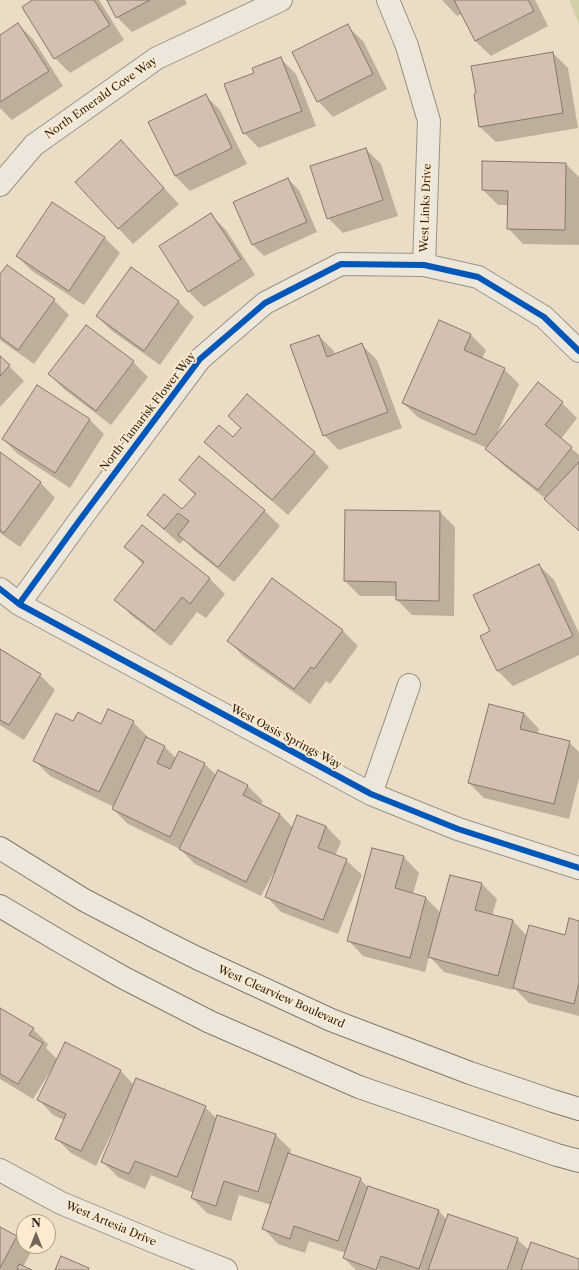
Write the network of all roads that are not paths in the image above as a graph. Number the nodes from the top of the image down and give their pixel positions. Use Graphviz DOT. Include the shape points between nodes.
graph roads {
  1 [pos="282,0"];
  2 [pos="388,0"];
  3 [pos="0,185"];
  4 [pos="424,265"];
  5 [pos="579,352"];
  6 [pos="0,589"];
  7 [pos="19,604"];
  8 [pos="409,685"];
  9 [pos="371,794"];
  10 [pos="0,848"];
  11 [pos="579,868"];
  12 [pos="0,906"];
  13 [pos="579,1108"];
  14 [pos="579,1161"];
  15 [pos="0,1170"];
  16 [pos="226,1270"];
  1 -- 3 [label="street, North Emerald Cove Way" via="157,58 34,145"];
  2 -- 4 [label="street, West Links Drive" via="408,46 429,121"];
  4 -- 5 [label="street, West Links Drive" via="478,277 544,317"];
  4 -- 7 [label="street, North Tamarisk Flower Way" via="341,264 265,303 200,359 78,520"];
  6 -- 7 [label="street, West Oasis Springs Way"];
  7 -- 9 [label="street, West Oasis Springs Way"];
  8 -- 9 [label="street"];
  9 -- 11 [label="street, West Oasis Springs Way" via="458,829"];
  10 -- 13 [label="street, West Clearview Boulevard" via="84,900 157,938 331,1020 470,1073"];
  12 -- 14 [label="street" via="124,978 210,1022 359,1087"];
  15 -- 16 [label="street, West Artesia Drive" via="61,1203"];
}
